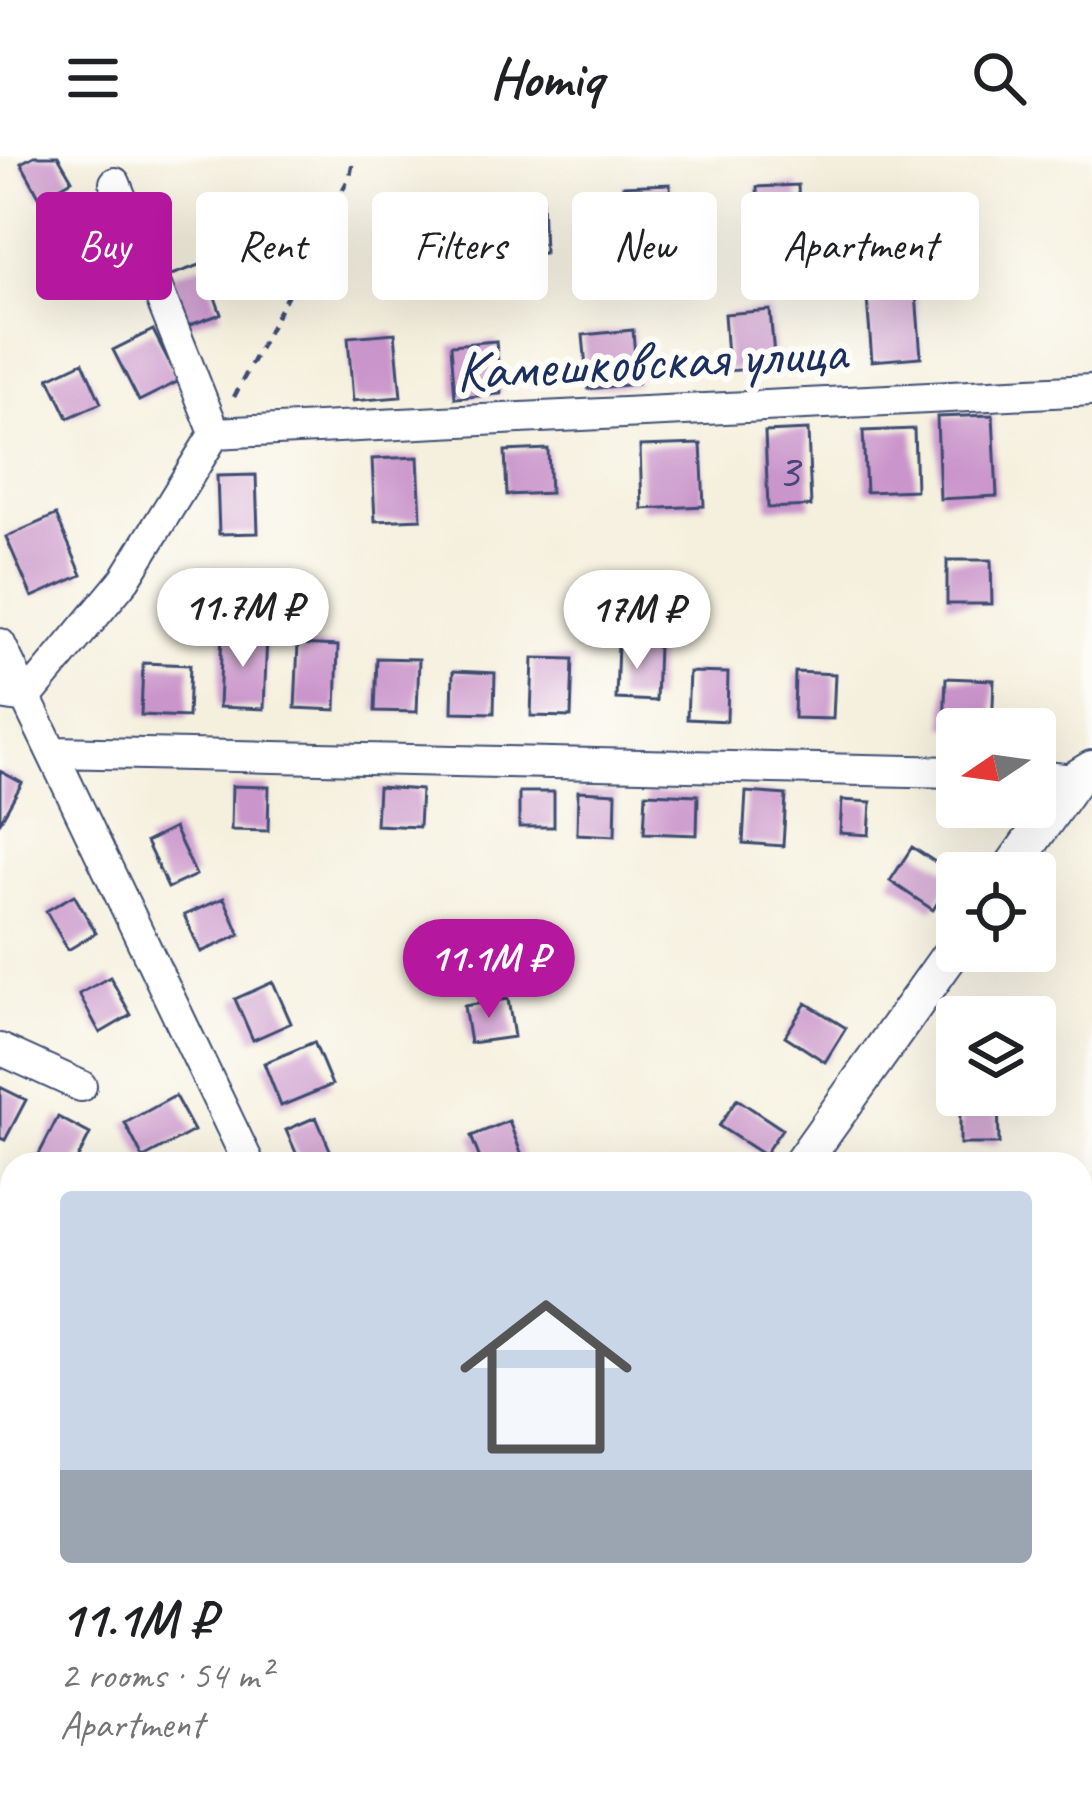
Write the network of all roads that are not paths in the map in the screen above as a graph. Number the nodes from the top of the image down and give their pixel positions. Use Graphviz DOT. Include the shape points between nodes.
graph roads {
  1 [pos="115,183"];
  2 [pos="1092,389"];
  3 [pos="215,434"];
  4 [pos="0,644"];
  5 [pos="13,696"];
  6 [pos="54,752"];
  7 [pos="936,772"];
  8 [pos="1083,774"];
  9 [pos="1024,852"];
  10 [pos="938,972"];
  11 [pos="0,1049"];
  12 [pos="81,1086"];
  13 [pos="243,1152"];
  14 [pos="809,1152"];
  1 -- 3 [label="street"];
  2 -- 3 [label="street, Камешковская улица"];
  3 -- 5 [label="street" via="125,579"];
  4 -- 5 [label="street"];
  5 -- 6 [label="street"];
  6 -- 7 [label="street"];
  6 -- 13 [label="street"];
  8 -- 9 [label="main road"];
  10 -- 14 [label="main road"];
  11 -- 12 [label="street"];
}
